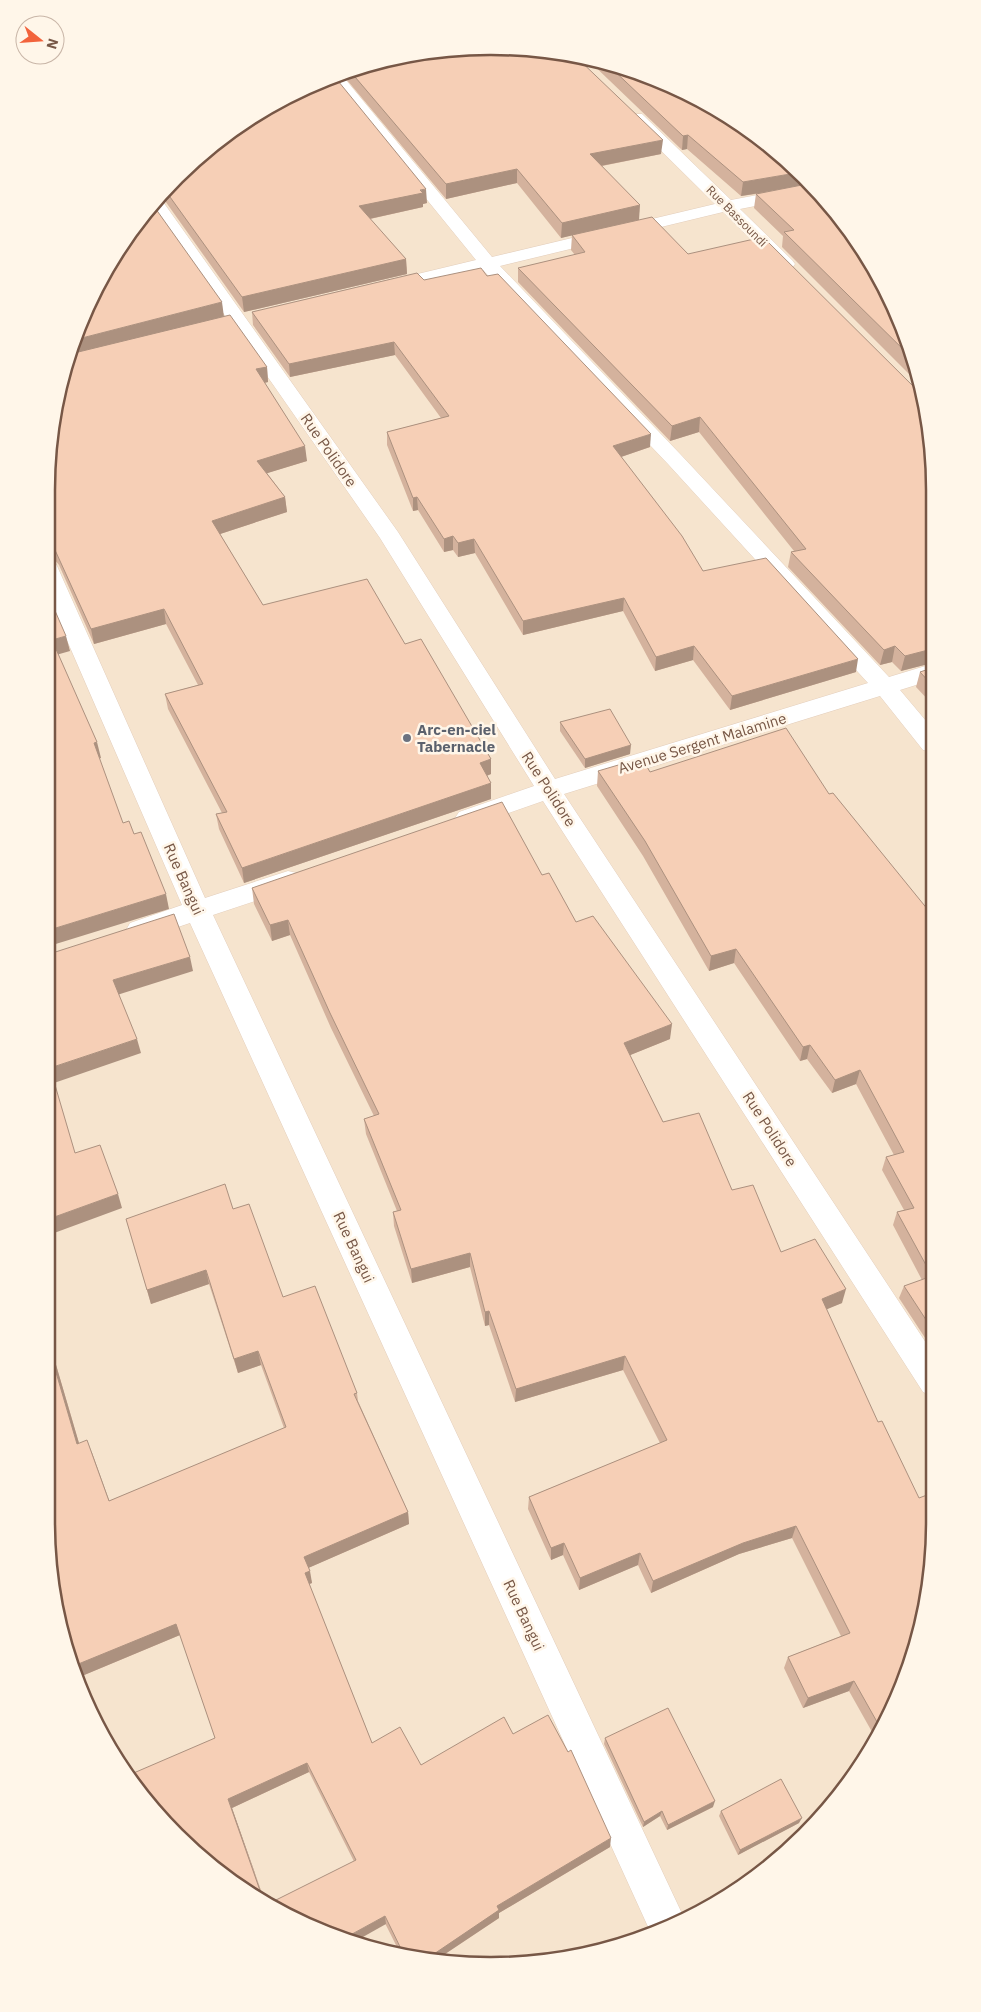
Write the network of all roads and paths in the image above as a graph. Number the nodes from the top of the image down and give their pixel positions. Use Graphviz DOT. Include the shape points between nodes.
graph roads {
  1 [pos="341,82"];
  2 [pos="620,102"];
  3 [pos="803,191"];
  4 [pos="728,206"];
  5 [pos="159,208"];
  6 [pos="488,264"];
  7 [pos="797,276"];
  8 [pos="373,290"];
  9 [pos="55,586"];
  10 [pos="926,674"];
  11 [pos="885,687"];
  12 [pos="926,737"];
  13 [pos="549,790"];
  14 [pos="448,825"];
  15 [pos="309,873"];
  16 [pos="198,911"];
  17 [pos="113,938"];
  18 [pos="926,1370"];
  19 [pos="665,1920"];
  1 -- 6 [label="street"];
  2 -- 4 [label="street, Rue Bassoundi"];
  3 -- 4 [label="street"];
  4 -- 6 [label="street"];
  4 -- 7 [label="street, Rue Bassoundi"];
  5 -- 13 [label="street, Rue Polidore" via="390,537"];
  6 -- 8 [label="street"];
  6 -- 11 [label="street"];
  9 -- 16 [label="street, Rue Bangui"];
  10 -- 11 [label="street, Avenue Sergent Malamine"];
  11 -- 12 [label="street"];
  11 -- 13 [label="street, Avenue Sergent Malamine"];
  13 -- 14 [label="street, Avenue Sergent Malamine"];
  13 -- 18 [label="street, Rue Polidore"];
  15 -- 16 [label="street"];
  16 -- 17 [label="street"];
  16 -- 19 [label="street, Rue Bangui"];
}
